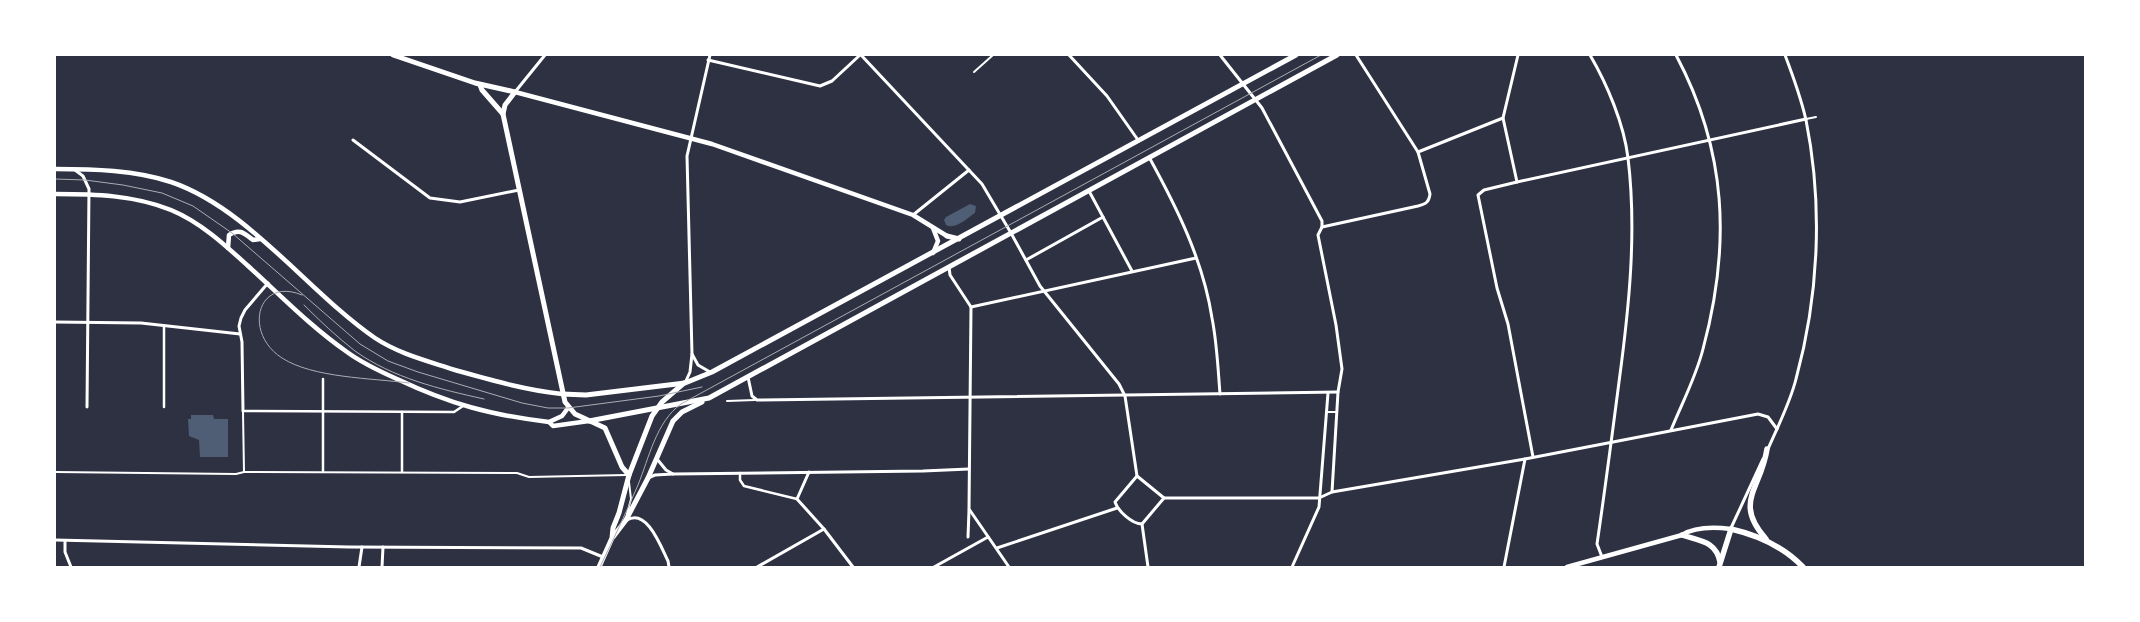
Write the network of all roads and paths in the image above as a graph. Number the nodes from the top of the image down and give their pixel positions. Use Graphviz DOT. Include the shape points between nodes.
graph roads {
  1 [pos="393,55"];
  2 [pos="545,55"];
  3 [pos="710,55"];
  4 [pos="860,55"];
  5 [pos="993,55"];
  6 [pos="1069,55"];
  7 [pos="1220,55"];
  8 [pos="1296,55"];
  9 [pos="1337,55"];
  10 [pos="1356,55"];
  11 [pos="1518,55"];
  12 [pos="1590,55"];
  13 [pos="1676,55"];
  14 [pos="1785,55"];
  15 [pos="708,60"];
  16 [pos="974,72"];
  17 [pos="1242,84"];
  18 [pos="480,85"];
  19 [pos="515,92"];
  20 [pos="1256,100"];
  21 [pos="503,114"];
  22 [pos="1816,117"];
  23 [pos="1503,118"];
  24 [pos="1806,119"];
  25 [pos="690,138"];
  26 [pos="353,140"];
  27 [pos="1709,140"];
  28 [pos="1138,141"];
  29 [pos="1418,152"];
  30 [pos="1628,157"];
  31 [pos="1149,158"];
  32 [pos="55,169"];
  33 [pos="74,169"];
  34 [pos="969,170"];
  35 [pos="1517,182"];
  36 [pos="520,190"];
  37 [pos="1088,190"];
  38 [pos="55,194"];
  39 [pos="88,195"];
  40 [pos="913,215"];
  41 [pos="1001,216"];
  42 [pos="1103,217"];
  43 [pos="932,227"];
  44 [pos="1322,227"];
  45 [pos="1011,233"];
  46 [pos="947,236"];
  47 [pos="260,239"];
  48 [pos="959,239"];
  49 [pos="228,248"];
  50 [pos="933,254"];
  51 [pos="1196,258"];
  52 [pos="1026,260"];
  53 [pos="950,266"];
  54 [pos="1132,271"];
  55 [pos="268,283"];
  56 [pos="1044,291"];
  57 [pos="971,306"];
  58 [pos="55,322"];
  59 [pos="87,322"];
  60 [pos="164,326"];
  61 [pos="240,334"];
  62 [pos="692,354"];
  63 [pos="712,372"];
  64 [pos="747,376"];
  65 [pos="323,379"];
  66 [pos="685,383"];
  67 [pos="1338,392"];
  68 [pos="1328,393"];
  69 [pos="562,394"];
  70 [pos="1220,394"];
  71 [pos="1125,396"];
  72 [pos="971,397"];
  73 [pos="709,398"];
  74 [pos="758,400"];
  75 [pos="727,401"];
  76 [pos="463,406"];
  77 [pos="86,407"];
  78 [pos="164,407"];
  79 [pos="568,408"];
  80 [pos="657,408"];
  81 [pos="243,411"];
  82 [pos="323,412"];
  83 [pos="402,412"];
  84 [pos="1326,412"];
  85 [pos="1336,412"];
  86 [pos="590,421"];
  87 [pos="548,422"];
  88 [pos="1777,429"];
  89 [pos="1671,430"];
  90 [pos="1612,442"];
  91 [pos="1767,449"];
  92 [pos="1533,457"];
  93 [pos="657,458"];
  94 [pos="1524,459"];
  95 [pos="969,469"];
  96 [pos="55,472"];
  97 [pos="244,472"];
  98 [pos="323,472"];
  99 [pos="402,472"];
  100 [pos="809,472"];
  101 [pos="740,473"];
  102 [pos="673,474"];
  103 [pos="629,475"];
  104 [pos="1137,476"];
  105 [pos="648,478"];
  106 [pos="1332,492"];
  107 [pos="1164,498"];
  108 [pos="1319,498"];
  109 [pos="796,499"];
  110 [pos="1117,508"];
  111 [pos="969,509"];
  112 [pos="627,519"];
  113 [pos="1142,524"];
  114 [pos="824,529"];
  115 [pos="1731,529"];
  116 [pos="1682,535"];
  117 [pos="968,537"];
  118 [pos="988,537"];
  119 [pos="612,538"];
  120 [pos="55,540"];
  121 [pos="1767,541"];
  122 [pos="65,542"];
  123 [pos="362,547"];
  124 [pos="383,547"];
  125 [pos="997,548"];
  126 [pos="603,557"];
  127 [pos="1602,557"];
  128 [pos="1720,565"];
  129 [pos="1801,566"];
  130 [pos="71,567"];
  131 [pos="359,567"];
  132 [pos="382,567"];
  133 [pos="599,567"];
  134 [pos="669,567"];
  135 [pos="757,567"];
  136 [pos="853,567"];
  137 [pos="934,567"];
  138 [pos="1009,567"];
  139 [pos="1148,567"];
  140 [pos="1292,567"];
  141 [pos="1504,567"];
  142 [pos="1567,567"];
  1 -- 18 [label="main road"];
  2 -- 19 [label="street"];
  3 -- 15 [label="street"];
  4 -- 15 [label="street" via="832,81 820,86"];
  4 -- 34 [label="street"];
  5 -- 16 [label="lane"];
  6 -- 28 [label="street" via="1107,96"];
  7 -- 17 [label="street"];
  8 -- 17 [label="main road"];
  9 -- 20 [label="main road"];
  10 -- 29 [label="street"];
  11 -- 23 [label="street"];
  12 -- 30 [label="street" via="1611,99"];
  13 -- 27 [label="street" via="1687,76"];
  14 -- 24 [label="street"];
  15 -- 25 [label="street"];
  17 -- 20 [label="street"];
  17 -- 28 [label="main road"];
  18 -- 19 [label="main road"];
  18 -- 21 [label="main road"];
  19 -- 21 [label="main road" via="505,105"];
  19 -- 25 [label="street"];
  20 -- 31 [label="main road"];
  20 -- 44 [label="street" via="1315,204"];
  21 -- 36 [label="main road"];
  22 -- 24 [label="lane"];
  23 -- 29 [label="street"];
  23 -- 35 [label="street"];
  24 -- 27 [label="street"];
  24 -- 88 [label="street" via="1815,192 1815,264 1807,330 1796,380"];
  25 -- 40 [label="street"];
  25 -- 62 [label="street" via="686,156"];
  26 -- 36 [label="street" via="430,198 460,202"];
  27 -- 30 [label="street"];
  27 -- 89 [label="street" via="1721,207 1716,276 1703,349"];
  28 -- 41 [label="main road"];
  29 -- 44 [label="street" via="1430,200 1418,206"];
  30 -- 35 [label="street"];
  30 -- 90 [label="street" via="1630,277"];
  31 -- 37 [label="main road"];
  31 -- 51 [label="street" via="1186,229"];
  32 -- 33 [label="street"];
  33 -- 39 [label="street" via="85,180"];
  33 -- 47 [label="street" via="141,175 182,186 218,205"];
  34 -- 40 [label="street"];
  34 -- 41 [label="street" via="982,184"];
  35 -- 92 [label="street" via="1484,190 1478,195 1497,288 1508,324"];
  36 -- 69 [label="main road"];
  37 -- 42 [label="street"];
  37 -- 45 [label="main road"];
  38 -- 39 [label="street"];
  39 -- 49 [label="street" via="128,198 171,210"];
  39 -- 59 [label="street"];
  40 -- 43 [label="street"];
  41 -- 45 [label="street"];
  41 -- 48 [label="main road"];
  42 -- 52 [label="street"];
  42 -- 54 [label="street"];
  43 -- 46 [label="street"];
  43 -- 50 [label="street" via="938,239"];
  44 -- 67 [label="street" via="1318,235 1342,369"];
  45 -- 52 [label="street"];
  45 -- 53 [label="main road"];
  46 -- 48 [label="main road"];
  47 -- 49 [label="street" via="252,240 236,231 229,235"];
  47 -- 69 [label="street" via="356,323 385,344 424,360 504,384"];
  48 -- 50 [label="main road"];
  49 -- 55 [label="street"];
  50 -- 63 [label="main road"];
  51 -- 54 [label="street"];
  51 -- 70 [label="street" via="1212,318"];
  52 -- 56 [label="street"];
  53 -- 57 [label="street" via="950,275"];
  53 -- 64 [label="main road"];
  54 -- 56 [label="street"];
  55 -- 61 [label="street" via="245,310"];
  55 -- 76 [label="street" via="323,334 362,363"];
  56 -- 57 [label="street"];
  56 -- 71 [label="street" via="1119,384"];
  57 -- 72 [label="street"];
  58 -- 59 [label="street"];
  59 -- 60 [label="street"];
  59 -- 77 [label="street"];
  60 -- 61 [label="street"];
  60 -- 78 [label="street"];
  61 -- 81 [label="street"];
  62 -- 63 [label="street" via="701,368"];
  62 -- 66 [label="street"];
  63 -- 66 [label="main road"];
  64 -- 73 [label="main road"];
  64 -- 74 [label="street" via="752,396"];
  65 -- 82 [label="street"];
  66 -- 69 [label="main road" via="586,395"];
  66 -- 80 [label="main road"];
  67 -- 68 [label="street"];
  67 -- 85 [label="street"];
  68 -- 70 [label="street"];
  68 -- 84 [label="street"];
  69 -- 79 [label="main road"];
  70 -- 71 [label="street"];
  71 -- 72 [label="street"];
  71 -- 104 [label="street"];
  72 -- 74 [label="street"];
  72 -- 95 [label="street"];
  73 -- 80 [label="main road"];
  73 -- 93 [label="main road" via="678,416"];
  74 -- 75 [label="lane"];
  76 -- 83 [label="street" via="454,412"];
  76 -- 87 [label="street" via="496,415"];
  79 -- 86 [label="main road"];
  79 -- 87 [label="street" via="564,414"];
  80 -- 86 [label="main road"];
  80 -- 103 [label="main road"];
  81 -- 82 [label="street"];
  81 -- 97 [label="lane"];
  82 -- 83 [label="street"];
  82 -- 98 [label="street"];
  83 -- 99 [label="street"];
  84 -- 85 [label="lane"];
  84 -- 108 [label="street"];
  85 -- 106 [label="street"];
  86 -- 87 [label="street" via="553,426"];
  86 -- 103 [label="main road" via="605,428 622,467"];
  88 -- 89 [label="street" via="1768,417 1758,414"];
  88 -- 91 [label="street"];
  89 -- 90 [label="street"];
  90 -- 92 [label="street"];
  90 -- 127 [label="street" via="1597,544"];
  91 -- 115 [label="street"];
  91 -- 121 [label="highway" via="1765,466 1749,505 1754,524"];
  92 -- 94 [label="street"];
  93 -- 102 [label="street"];
  93 -- 105 [label="main road"];
  94 -- 106 [label="street"];
  94 -- 141 [label="street"];
  95 -- 100 [label="street"];
  95 -- 111 [label="street"];
  96 -- 97 [label="lane"];
  97 -- 98 [label="lane"];
  98 -- 99 [label="lane"];
  99 -- 103 [label="lane" via="517,473 529,477"];
  100 -- 101 [label="street"];
  100 -- 109 [label="street"];
  101 -- 102 [label="street"];
  101 -- 109 [label="street" via="744,486"];
  102 -- 105 [label="street"];
  103 -- 112 [label="lane" via="631,499"];
  103 -- 119 [label="main road"];
  104 -- 107 [label="street"];
  104 -- 110 [label="street" via="1115,502"];
  105 -- 112 [label="main road"];
  106 -- 108 [label="street"];
  107 -- 108 [label="street"];
  107 -- 113 [label="street"];
  108 -- 140 [label="street" via="1312,525"];
  109 -- 114 [label="street"];
  110 -- 113 [label="street" via="1137,524"];
  110 -- 125 [label="street"];
  111 -- 117 [label="street"];
  111 -- 118 [label="street"];
  112 -- 119 [label="main road"];
  112 -- 134 [label="street" via="637,518 649,525"];
  113 -- 139 [label="street"];
  114 -- 135 [label="street"];
  114 -- 136 [label="street"];
  115 -- 116 [label="street" via="1697,529"];
  115 -- 121 [label="highway"];
  115 -- 128 [label="highway"];
  116 -- 127 [label="street"];
  116 -- 128 [label="highway" via="1710,544"];
  118 -- 125 [label="street"];
  118 -- 137 [label="street"];
  119 -- 126 [label="main road"];
  120 -- 122 [label="street"];
  121 -- 129 [label="highway"];
  122 -- 123 [label="street"];
  122 -- 130 [label="street" via="64,552"];
  123 -- 124 [label="street"];
  123 -- 131 [label="street"];
  124 -- 126 [label="street" via="581,548"];
  124 -- 132 [label="street"];
  125 -- 138 [label="street"];
  126 -- 133 [label="main road"];
  127 -- 142 [label="street"];
}
